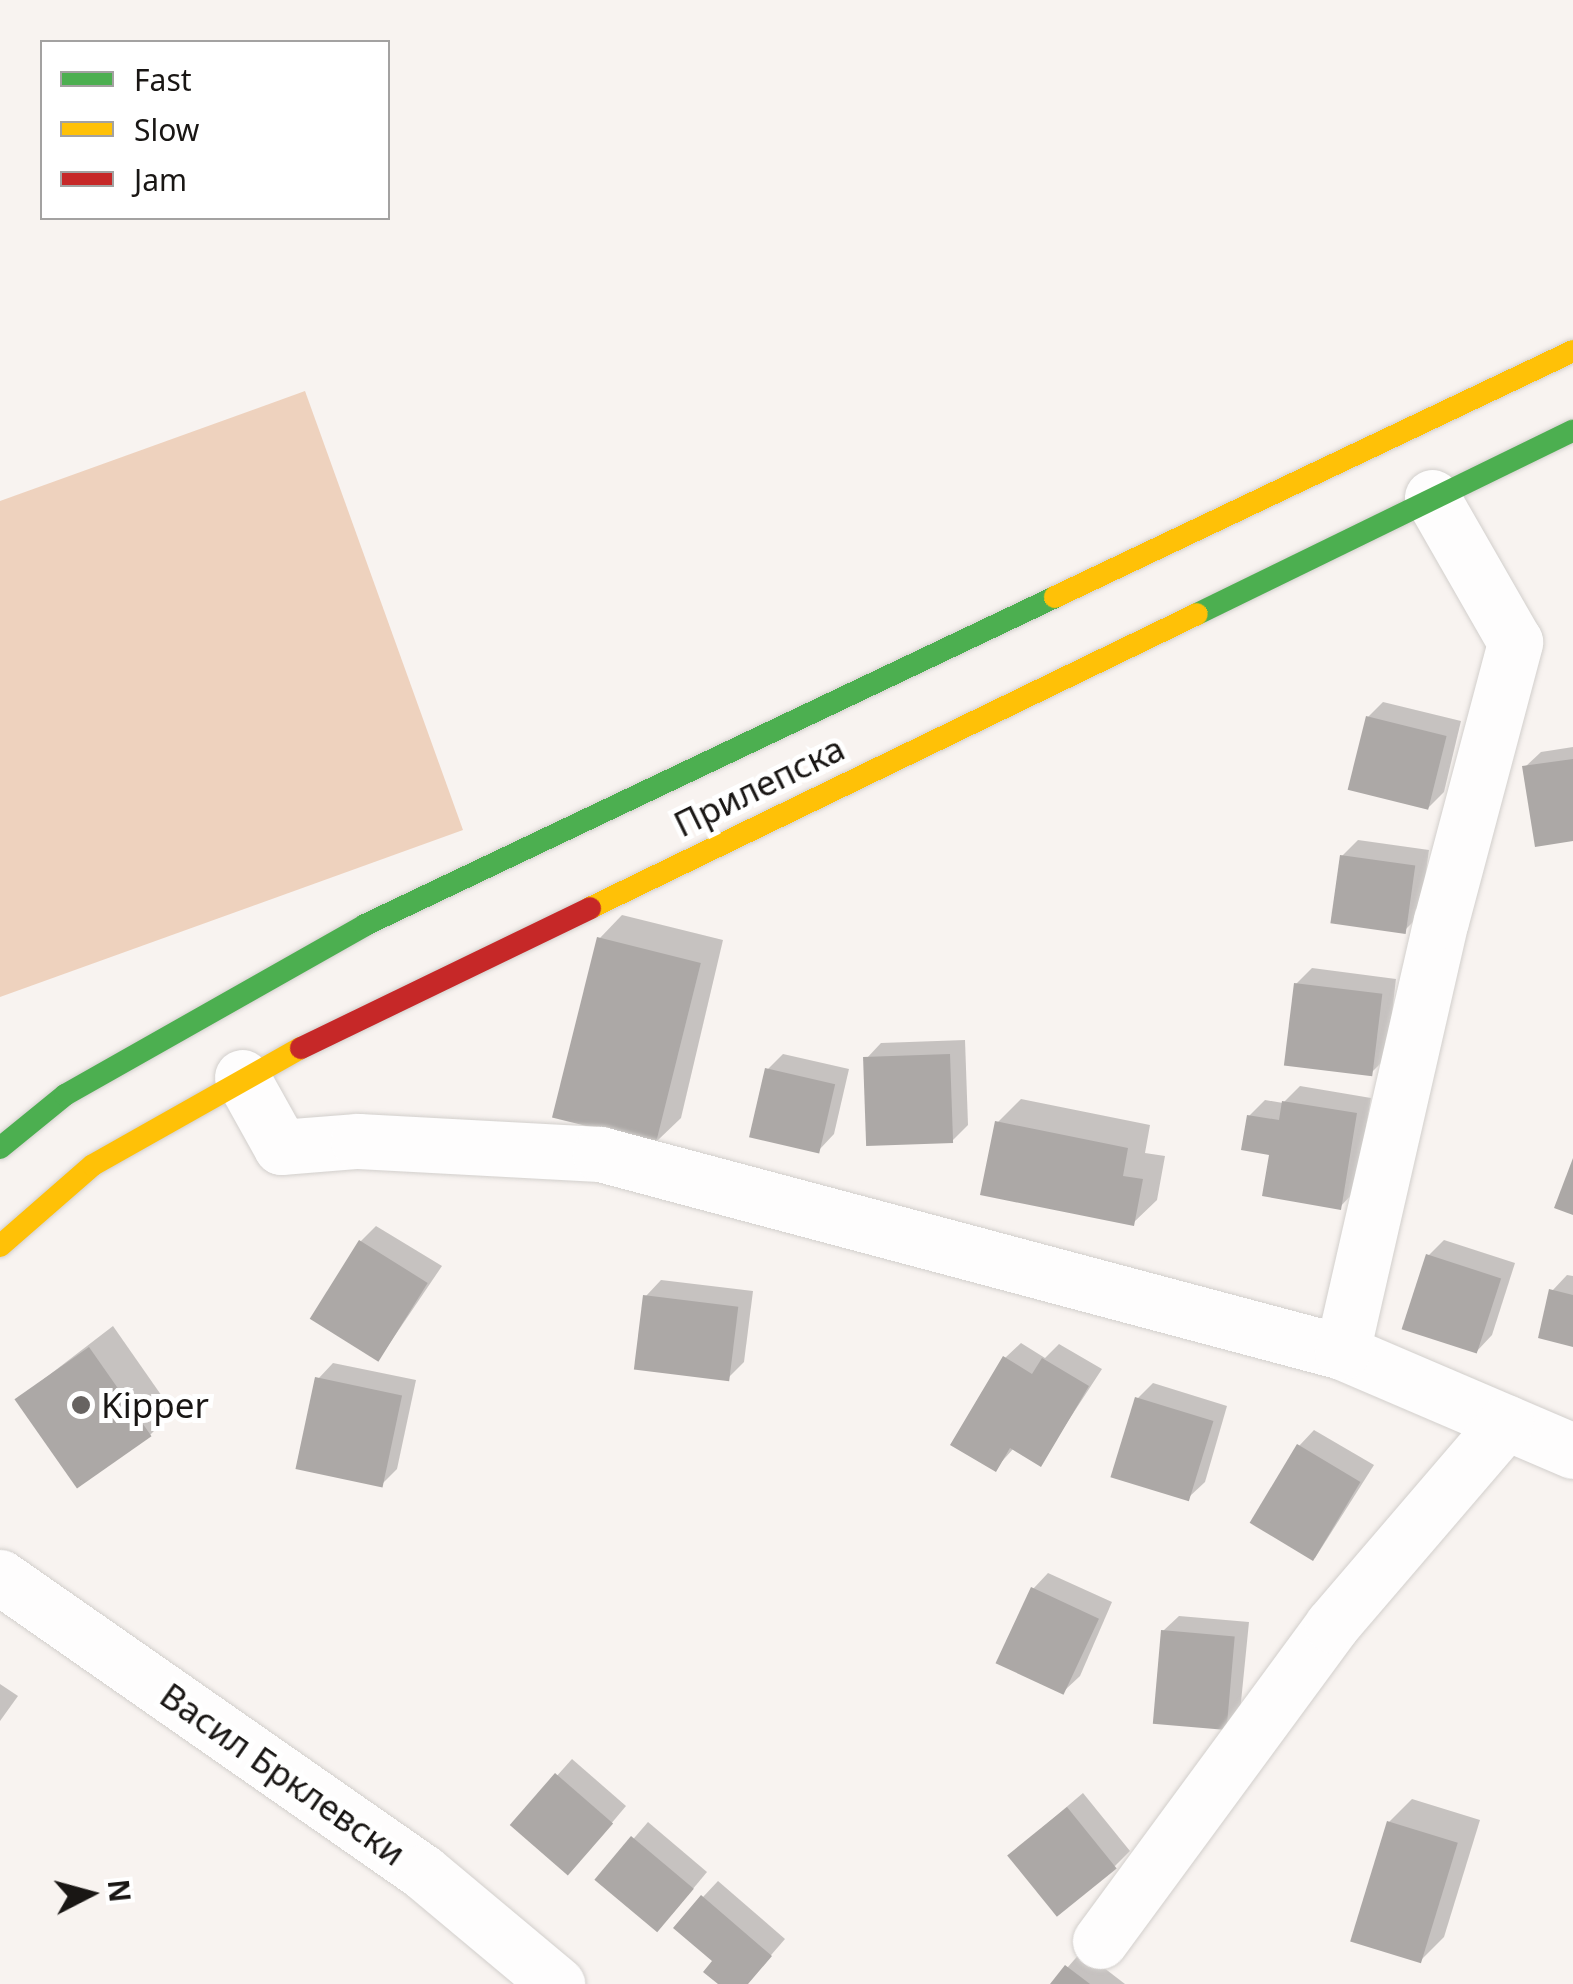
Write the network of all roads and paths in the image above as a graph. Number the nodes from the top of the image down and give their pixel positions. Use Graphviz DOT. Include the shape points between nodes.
graph roads {
  1 [pos="1573,350"];
  2 [pos="1573,431"];
  3 [pos="1432,496"];
  4 [pos="242,1077"];
  5 [pos="0,1148"];
  6 [pos="0,1246"];
  7 [pos="1342,1352"];
  8 [pos="1506,1422"];
  9 [pos="1573,1450"];
  10 [pos="0,1576"];
  11 [pos="1100,1942"];
  12 [pos="557,1984"];
  1 -- 5 [label="main road, Прилепска" via="365,925 65,1095"];
  2 -- 3 [label="main road, Прилепска"];
  3 -- 4 [label="main road, Прилепска"];
  3 -- 7 [label="street" via="1515,642 1440,921"];
  4 -- 6 [label="main road, Прилепска" via="94,1165"];
  4 -- 7 [label="street" via="281,1147 358,1141 600,1154"];
  7 -- 8 [label="street"];
  8 -- 9 [label="street"];
  8 -- 11 [label="street" via="1332,1625"];
  10 -- 12 [label="street, Васил Брклевски" via="423,1872"];
}
